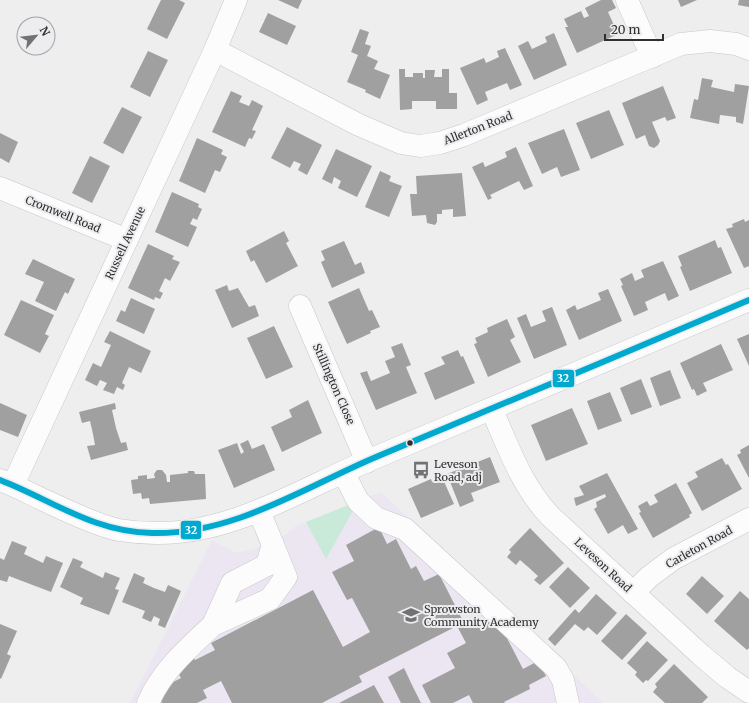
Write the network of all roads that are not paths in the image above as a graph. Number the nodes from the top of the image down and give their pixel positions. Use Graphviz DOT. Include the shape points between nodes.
graph roads {
  1 [pos="236,0"];
  2 [pos="627,0"];
  3 [pos="749,49"];
  4 [pos="215,50"];
  5 [pos="652,57"];
  6 [pos="0,188"];
  7 [pos="127,240"];
  8 [pos="749,300"];
  9 [pos="300,306"];
  10 [pos="492,410"];
  11 [pos="367,462"];
  12 [pos="342,472"];
  13 [pos="4,483"];
  14 [pos="259,511"];
  15 [pos="749,519"];
  16 [pos="273,544"];
  17 [pos="632,592"];
  18 [pos="213,625"];
  19 [pos="749,692"];
  20 [pos="148,703"];
  21 [pos="568,703"];
  1 -- 4 [label="street, Russell Avenue"];
  2 -- 5 [label="street"];
  3 -- 5 [label="street, Allerton Road" via="710,40 681,44"];
  4 -- 5 [label="street, Allerton Road" via="359,125 401,143 420,146 464,135"];
  4 -- 7 [label="street, Russell Avenue"];
  6 -- 7 [label="street, Cromwell Road"];
  7 -- 13 [label="street, Russell Avenue"];
  8 -- 10 [label="street"];
  9 -- 11 [label="street, Stillington Close"];
  10 -- 11 [label="street"];
  10 -- 17 [label="street, Leveson Road" via="537,503"];
  11 -- 12 [label="street"];
  12 -- 14 [label="street"];
  12 -- 21 [label="street" via="358,501 376,518 406,529 556,668 563,680"];
  13 -- 14 [label="street" via="96,523 119,530 155,533 203,529"];
  14 -- 16 [label="street"];
  15 -- 17 [label="street, Carleton Road" via="673,559"];
  16 -- 18 [label="street" via="267,565 232,582"];
  16 -- 18 [label="street" via="286,577 270,598"];
  17 -- 19 [label="street, Leveson Road" via="701,655"];
  18 -- 20 [label="street" via="175,663"];
}
